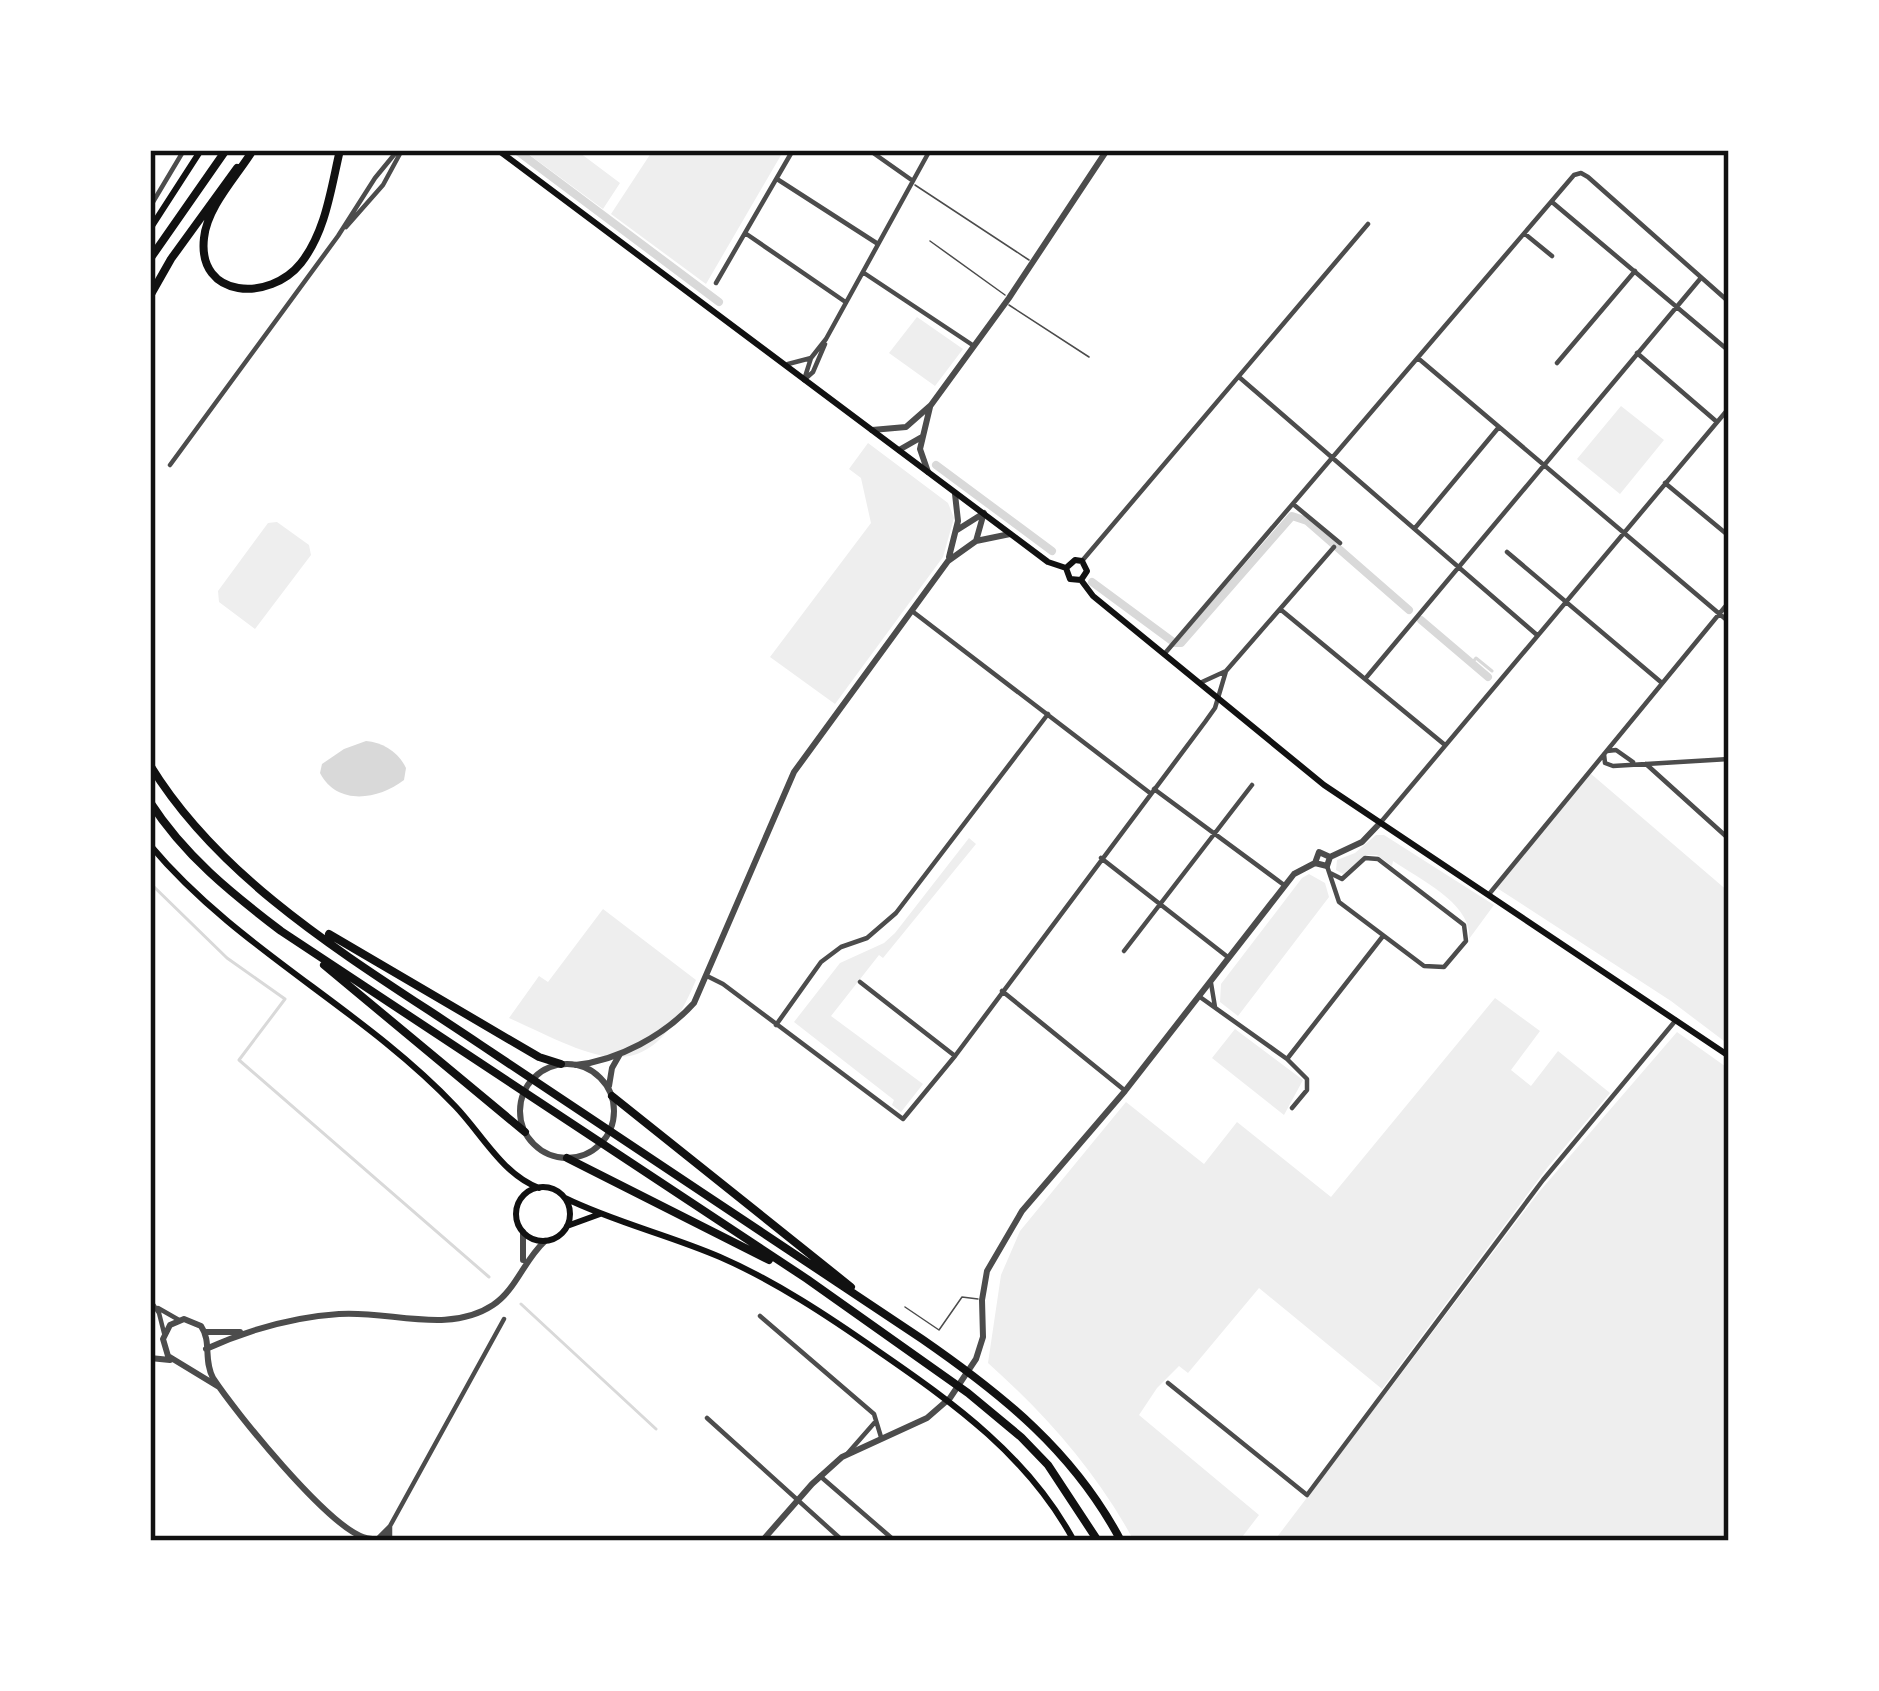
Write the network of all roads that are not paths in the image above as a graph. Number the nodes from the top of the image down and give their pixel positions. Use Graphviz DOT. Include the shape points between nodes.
graph roads {
  1 [pos="184,150"];
  2 [pos="201,150"];
  3 [pos="226,150"];
  4 [pos="252,150"];
  5 [pos="340,150"];
  6 [pos="400,150"];
  7 [pos="498,150"];
  8 [pos="793,150"];
  9 [pos="868,150"];
  10 [pos="930,150"];
  11 [pos="1107,150"];
  12 [pos="776,178"];
  13 [pos="913,182"];
  14 [pos="1552,202"];
  15 [pos="150,207"];
  16 [pos="1368,224"];
  17 [pos="150,229"];
  18 [pos="745,233"];
  19 [pos="1526,234"];
  20 [pos="930,241"];
  21 [pos="878,244"];
  22 [pos="1552,256"];
  23 [pos="150,259"];
  24 [pos="1033,262"];
  25 [pos="1635,271"];
  26 [pos="862,273"];
  27 [pos="1701,278"];
  28 [pos="716,283"];
  29 [pos="150,296"];
  30 [pos="1007,300"];
  31 [pos="1729,302"];
  32 [pos="846,303"];
  33 [pos="1676,307"];
  34 [pos="826,339"];
  35 [pos="974,346"];
  36 [pos="1729,351"];
  37 [pos="1637,353"];
  38 [pos="1089,357"];
  39 [pos="811,358"];
  40 [pos="1419,359"];
  41 [pos="780,361"];
  42 [pos="1557,363"];
  43 [pos="813,372"];
  44 [pos="1239,377"];
  45 [pos="804,380"];
  46 [pos="814,387"];
  47 [pos="931,405"];
  48 [pos="1729,408"];
  49 [pos="1717,422"];
  50 [pos="906,427"];
  51 [pos="1499,427"];
  52 [pos="872,430"];
  53 [pos="920,438"];
  54 [pos="899,450"];
  55 [pos="1333,458"];
  56 [pos="170,464"];
  57 [pos="1544,465"];
  58 [pos="928,472"];
  59 [pos="1665,483"];
  60 [pos="955,492"];
  61 [pos="1293,504"];
  62 [pos="984,514"];
  63 [pos="1414,529"];
  64 [pos="957,530"];
  65 [pos="1623,532"];
  66 [pos="1010,533"];
  67 [pos="1729,536"];
  68 [pos="976,541"];
  69 [pos="1507,552"];
  70 [pos="949,561"];
  71 [pos="1082,561"];
  72 [pos="1066,568"];
  73 [pos="1459,568"];
  74 [pos="1081,580"];
  75 [pos="1565,602"];
  76 [pos="1729,602"];
  77 [pos="1280,609"];
  78 [pos="912,611"];
  79 [pos="1719,614"];
  80 [pos="1729,622"];
  81 [pos="1538,635"];
  82 [pos="1166,652"];
  83 [pos="1226,671"];
  84 [pos="1366,679"];
  85 [pos="1202,682"];
  86 [pos="1662,683"];
  87 [pos="1218,695"];
  88 [pos="1048,714"];
  89 [pos="1445,745"];
  90 [pos="1606,752"];
  91 [pos="1729,759"];
  92 [pos="1637,764"];
  93 [pos="1646,764"];
  94 [pos="150,765"];
  95 [pos="1252,785"];
  96 [pos="1151,791"];
  97 [pos="150,802"];
  98 [pos="1381,822"];
  99 [pos="1214,834"];
  100 [pos="1729,839"];
  101 [pos="150,845"];
  102 [pos="1101,859"];
  103 [pos="1315,863"];
  104 [pos="1329,866"];
  105 [pos="1348,876"];
  106 [pos="1284,886"];
  107 [pos="1335,892"];
  108 [pos="1490,893"];
  109 [pos="1160,904"];
  110 [pos="292,912"];
  111 [pos="280,931"];
  112 [pos="1384,936"];
  113 [pos="1124,951"];
  114 [pos="1229,958"];
  115 [pos="706,976"];
  116 [pos="860,982"];
  117 [pos="1211,982"];
  118 [pos="1002,991"];
  119 [pos="1200,997"];
  120 [pos="1215,1007"];
  121 [pos="1677,1019"];
  122 [pos="776,1025"];
  123 [pos="622,1051"];
  124 [pos="956,1056"];
  125 [pos="1729,1056"];
  126 [pos="1287,1059"];
  127 [pos="561,1064"];
  128 [pos="575,1065"];
  129 [pos="1125,1091"];
  130 [pos="610,1093"];
  131 [pos="1292,1108"];
  132 [pos="526,1132"];
  133 [pos="567,1157"];
  134 [pos="514,1175"];
  135 [pos="539,1188"];
  136 [pos="565,1198"];
  137 [pos="519,1202"];
  138 [pos="603,1214"];
  139 [pos="567,1226"];
  140 [pos="523,1232"];
  141 [pos="544,1241"];
  142 [pos="523,1264"];
  143 [pos="807,1280"];
  144 [pos="982,1300"];
  145 [pos="152,1302"];
  146 [pos="905,1307"];
  147 [pos="760,1316"];
  148 [pos="890,1317"];
  149 [pos="504,1319"];
  150 [pos="179,1320"];
  151 [pos="205,1332"];
  152 [pos="244,1332"];
  153 [pos="164,1334"];
  154 [pos="152,1344"];
  155 [pos="205,1351"];
  156 [pos="150,1358"];
  157 [pos="172,1360"];
  158 [pos="183,1364"];
  159 [pos="1168,1384"];
  160 [pos="219,1387"];
  161 [pos="707,1418"];
  162 [pos="876,1421"];
  163 [pos="881,1437"];
  164 [pos="847,1454"];
  165 [pos="820,1476"];
  166 [pos="796,1501"];
  167 [pos="390,1526"];
  168 [pos="346,1527"];
  169 [pos="371,1540"];
  170 [pos="762,1541"];
  171 [pos="843,1541"];
  172 [pos="895,1541"];
  173 [pos="1074,1541"];
  174 [pos="1097,1541"];
  175 [pos="1121,1541"];
  1 -- 15 [label="street"];
  2 -- 17 [label="main road"];
  3 -- 23 [label="highway"];
  4 -- 5 [label="highway" via="204,239 214,273 242,290 277,284 301,262 320,228"];
  4 -- 29 [label="highway"];
  6 -- 56 [label="street"];
  7 -- 41 [label="main road"];
  8 -- 12 [label="street"];
  9 -- 13 [label="street"];
  10 -- 13 [label="street"];
  11 -- 24 [label="street"];
  12 -- 18 [label="street"];
  12 -- 21 [label="street"];
  13 -- 21 [label="street"];
  13 -- 24 [label="lane"];
  14 -- 19 [label="street"];
  14 -- 25 [label="street"];
  14 -- 27 [label="street" via="1581,173"];
  16 -- 44 [label="street"];
  18 -- 28 [label="street"];
  18 -- 32 [label="street"];
  19 -- 22 [label="street"];
  19 -- 40 [label="street"];
  20 -- 30 [label="lane"];
  21 -- 26 [label="street"];
  24 -- 30 [label="street"];
  25 -- 33 [label="street"];
  25 -- 42 [label="street"];
  26 -- 32 [label="street"];
  26 -- 35 [label="street"];
  27 -- 31 [label="street"];
  27 -- 33 [label="street"];
  30 -- 35 [label="street"];
  30 -- 38 [label="lane"];
  32 -- 34 [label="street"];
  33 -- 36 [label="street"];
  33 -- 37 [label="street"];
  34 -- 39 [label="street"];
  34 -- 43 [label="street"];
  35 -- 47 [label="street"];
  37 -- 49 [label="street"];
  37 -- 57 [label="street"];
  39 -- 41 [label="street"];
  39 -- 45 [label="street"];
  40 -- 51 [label="street"];
  40 -- 55 [label="street"];
  41 -- 45 [label="main road"];
  43 -- 45 [label="street"];
  43 -- 46 [label="street"];
  44 -- 55 [label="street"];
  44 -- 71 [label="street"];
  45 -- 46 [label="main road"];
  46 -- 52 [label="main road"];
  47 -- 50 [label="street"];
  47 -- 53 [label="street"];
  48 -- 49 [label="street"];
  49 -- 59 [label="street"];
  50 -- 52 [label="street"];
  50 -- 54 [label="street"];
  51 -- 57 [label="street"];
  51 -- 63 [label="street"];
  52 -- 54 [label="main road"];
  53 -- 54 [label="street"];
  53 -- 58 [label="street"];
  54 -- 58 [label="main road"];
  55 -- 61 [label="street"];
  55 -- 63 [label="street"];
  57 -- 65 [label="street"];
  57 -- 73 [label="street"];
  58 -- 60 [label="main road"];
  59 -- 65 [label="street"];
  59 -- 67 [label="street"];
  60 -- 62 [label="main road"];
  60 -- 64 [label="street"];
  61 -- 77 [label="street" via="1337,545"];
  61 -- 82 [label="street"];
  62 -- 64 [label="street"];
  62 -- 66 [label="main road"];
  62 -- 68 [label="street"];
  63 -- 73 [label="street"];
  64 -- 70 [label="street"];
  65 -- 75 [label="street"];
  65 -- 79 [label="street"];
  66 -- 68 [label="street"];
  66 -- 72 [label="main road"];
  68 -- 70 [label="street"];
  69 -- 75 [label="street"];
  70 -- 78 [label="street"];
  71 -- 72 [label="main road"];
  71 -- 74 [label="main road" via="1088,571"];
  72 -- 74 [label="main road" via="1070,579"];
  73 -- 81 [label="street"];
  73 -- 84 [label="street"];
  74 -- 82 [label="main road"];
  75 -- 81 [label="street"];
  75 -- 86 [label="street"];
  76 -- 79 [label="street"];
  77 -- 83 [label="street"];
  77 -- 84 [label="street"];
  78 -- 88 [label="street"];
  78 -- 115 [label="street" via="794,772"];
  79 -- 80 [label="street"];
  79 -- 86 [label="street"];
  81 -- 89 [label="street"];
  82 -- 85 [label="main road"];
  83 -- 85 [label="street"];
  83 -- 87 [label="street"];
  84 -- 89 [label="street"];
  85 -- 87 [label="main road"];
  86 -- 90 [label="street"];
  87 -- 96 [label="street"];
  87 -- 98 [label="main road" via="1313,777"];
  88 -- 96 [label="street"];
  88 -- 122 [label="street" via="896,913 821,962"];
  89 -- 98 [label="street"];
  90 -- 92 [label="street"];
  90 -- 92 [label="street" via="1610,766"];
  90 -- 108 [label="street"];
  91 -- 93 [label="street"];
  92 -- 93 [label="street"];
  93 -- 100 [label="street"];
  94 -- 110 [label="highway" via="218,853"];
  95 -- 99 [label="street"];
  96 -- 99 [label="street"];
  96 -- 102 [label="street"];
  97 -- 111 [label="highway" via="214,878"];
  98 -- 104 [label="street"];
  98 -- 108 [label="main road"];
  99 -- 106 [label="street"];
  99 -- 109 [label="street"];
  101 -- 134 [label="main road" via="233,928 412,1064"];
  102 -- 109 [label="street"];
  102 -- 118 [label="street"];
  103 -- 104 [label="street"];
  103 -- 104 [label="street" via="1319,852"];
  103 -- 106 [label="street"];
  104 -- 105 [label="street"];
  104 -- 107 [label="street"];
  105 -- 107 [label="street"];
  105 -- 112 [label="street" via="1365,858 1378,859 1468,932 1437,970"];
  106 -- 114 [label="street"];
  107 -- 112 [label="street"];
  108 -- 121 [label="main road"];
  109 -- 113 [label="street"];
  109 -- 114 [label="street"];
  110 -- 127 [label="highway"];
  110 -- 148 [label="highway"];
  111 -- 132 [label="highway"];
  111 -- 143 [label="highway"];
  112 -- 126 [label="street"];
  114 -- 117 [label="street"];
  115 -- 122 [label="street"];
  115 -- 123 [label="street" via="683,1016"];
  116 -- 124 [label="street"];
  117 -- 119 [label="street"];
  117 -- 120 [label="street"];
  118 -- 124 [label="street"];
  118 -- 129 [label="street"];
  119 -- 120 [label="street"];
  119 -- 129 [label="street"];
  120 -- 126 [label="street"];
  121 -- 125 [label="main road"];
  121 -- 159 [label="street" via="1544,1180 1307,1495"];
  122 -- 124 [label="street" via="903,1119"];
  123 -- 128 [label="street"];
  123 -- 130 [label="street"];
  126 -- 131 [label="street" via="1308,1083"];
  127 -- 128 [label="street"];
  127 -- 132 [label="street" via="527,1087"];
  128 -- 130 [label="street" via="595,1073"];
  129 -- 144 [label="street" via="1022,1211 995,1252"];
  130 -- 133 [label="street" via="608,1134 591,1151"];
  130 -- 148 [label="highway"];
  132 -- 133 [label="street" via="539,1148"];
  133 -- 143 [label="highway"];
  134 -- 135 [label="main road"];
  134 -- 137 [label="main road"];
  135 -- 136 [label="main road"];
  135 -- 137 [label="main road"];
  136 -- 138 [label="main road"];
  136 -- 139 [label="main road"];
  137 -- 140 [label="main road"];
  138 -- 139 [label="main road"];
  138 -- 173 [label="main road" via="746,1269 845,1328 956,1407 1028,1472"];
  139 -- 141 [label="main road"];
  140 -- 141 [label="main road"];
  140 -- 142 [label="street"];
  141 -- 142 [label="street"];
  142 -- 152 [label="street" via="502,1298 466,1317 338,1314"];
  143 -- 174 [label="highway" via="1022,1437"];
  144 -- 146 [label="lane" via="962,1297 939,1330"];
  144 -- 163 [label="street" via="976,1359 950,1399"];
  145 -- 150 [label="street"];
  145 -- 153 [label="street"];
  147 -- 162 [label="street"];
  148 -- 175 [label="highway" via="979,1378 1062,1453"];
  149 -- 167 [label="street"];
  150 -- 151 [label="street"];
  150 -- 153 [label="street"];
  151 -- 152 [label="street"];
  151 -- 155 [label="street"];
  152 -- 155 [label="street"];
  153 -- 154 [label="street"];
  153 -- 157 [label="street"];
  155 -- 158 [label="street"];
  155 -- 160 [label="street"];
  156 -- 157 [label="street"];
  157 -- 158 [label="street"];
  158 -- 160 [label="street"];
  160 -- 168 [label="street"];
  161 -- 166 [label="street"];
  162 -- 163 [label="street"];
  162 -- 164 [label="street"];
  163 -- 164 [label="street"];
  164 -- 165 [label="street"];
  165 -- 166 [label="street"];
  165 -- 172 [label="street"];
  166 -- 170 [label="street"];
  166 -- 171 [label="street"];
  167 -- 169 [label="street"];
  167 -- 169 [label="street"];
  168 -- 169 [label="street"];
  168 -- 169 [label="street"];
}
